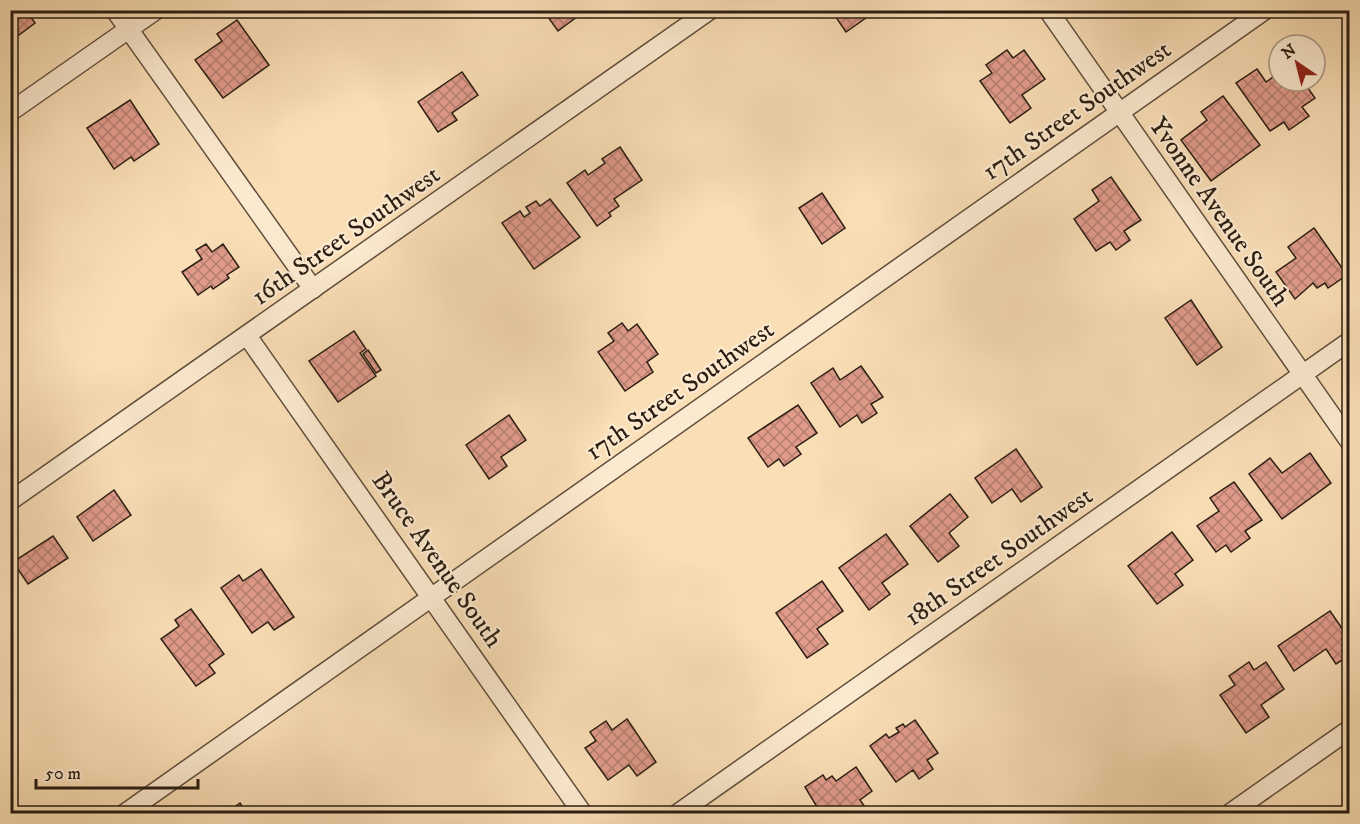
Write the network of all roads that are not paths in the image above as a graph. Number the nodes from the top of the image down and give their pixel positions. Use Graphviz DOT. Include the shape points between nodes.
graph roads {
  1 [pos="115,10"];
  2 [pos="156,10"];
  3 [pos="710,10"];
  4 [pos="1048,10"];
  5 [pos="1265,10"];
  6 [pos="129,30"];
  7 [pos="10,112"];
  8 [pos="1118,114"];
  9 [pos="313,289"];
  10 [pos="248,337"];
  11 [pos="1350,341"];
  12 [pos="1302,374"];
  13 [pos="1350,442"];
  14 [pos="10,501"];
  15 [pos="431,597"];
  16 [pos="1350,729"];
  17 [pos="124,813"];
  18 [pos="583,813"];
  19 [pos="677,813"];
  20 [pos="1229,813"];
  1 -- 6 [label="street"];
  2 -- 6 [label="street"];
  3 -- 9 [label="street, 16th Street Southwest"];
  4 -- 8 [label="street, Yvonne Avenue South"];
  5 -- 8 [label="street, 17th Street Southwest"];
  6 -- 7 [label="street"];
  6 -- 9 [label="street"];
  8 -- 12 [label="street, Yvonne Avenue South"];
  8 -- 15 [label="street, 17th Street Southwest"];
  9 -- 10 [label="street, 16th Street Southwest"];
  10 -- 14 [label="street, 16th Street Southwest"];
  10 -- 15 [label="street, Bruce Avenue South"];
  11 -- 12 [label="street, 18th Street Southwest"];
  12 -- 13 [label="street, Yvonne Avenue South"];
  12 -- 19 [label="street, 18th Street Southwest"];
  15 -- 17 [label="street, 17th Street Southwest"];
  15 -- 18 [label="street, Bruce Avenue South"];
  16 -- 20 [label="street"];
}
